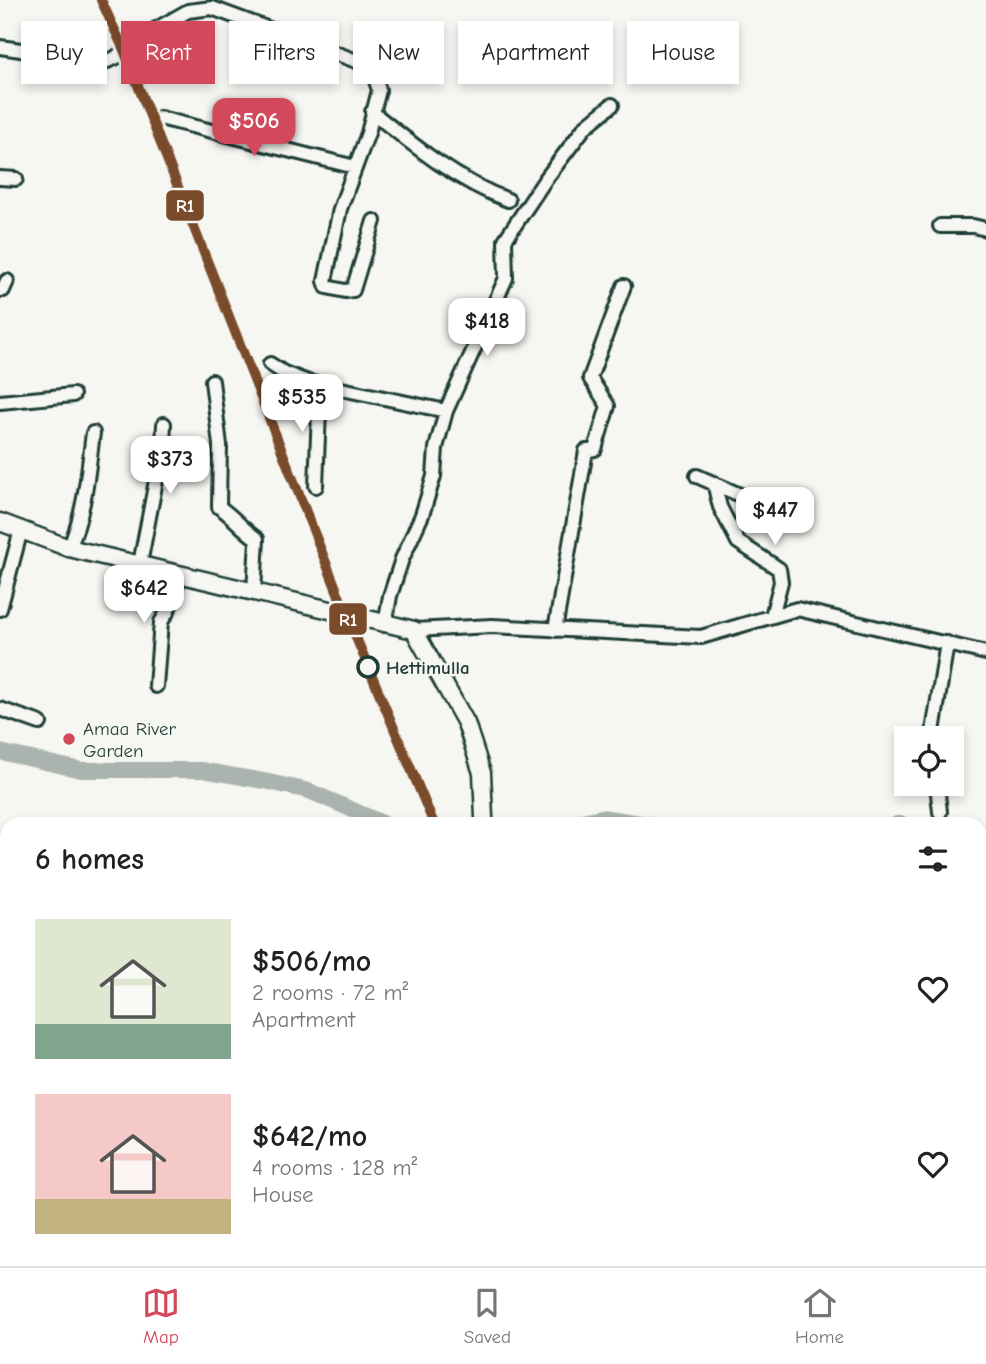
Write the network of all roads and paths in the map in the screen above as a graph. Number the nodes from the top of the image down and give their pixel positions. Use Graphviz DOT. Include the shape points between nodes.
graph roads {
  1 [pos="195,0"];
  2 [pos="212,8"];
  3 [pos="0,47"];
  4 [pos="612,105"];
  5 [pos="373,112"];
  6 [pos="160,118"];
  7 [pos="355,167"];
  8 [pos="0,178"];
  9 [pos="16,179"];
  10 [pos="508,200"];
  11 [pos="374,221"];
  12 [pos="940,226"];
  13 [pos="986,229"];
  14 [pos="624,286"];
  15 [pos="270,364"];
  16 [pos="212,381"];
  17 [pos="320,385"];
  18 [pos="73,395"];
  19 [pos="0,402"];
  20 [pos="446,411"];
  21 [pos="164,424"];
  22 [pos="93,433"];
  23 [pos="697,476"];
  24 [pos="714,483"];
  25 [pos="317,486"];
  26 [pos="740,495"];
  27 [pos="0,523"];
  28 [pos="21,530"];
  29 [pos="69,548"];
  30 [pos="140,564"];
  31 [pos="180,574"];
  32 [pos="254,592"];
  33 [pos="0,609"];
  34 [pos="772,616"];
  35 [pos="385,625"];
  36 [pos="555,629"];
  37 [pos="414,630"];
  38 [pos="947,643"];
  39 [pos="986,653"];
  40 [pos="156,686"];
  41 [pos="0,709"];
  42 [pos="40,723"];
  43 [pos="934,726"];
  44 [pos="938,796"];
  45 [pos="940,812"];
  46 [pos="484,817"];
  1 -- 2 [label="street"];
  2 -- 3 [label="street" via="188,10 105,62"];
  2 -- 5 [label="street" via="362,64 379,90"];
  4 -- 20 [label="street" via="585,127 505,240 506,278"];
  5 -- 7 [label="street"];
  5 -- 10 [label="street" via="440,164 481,190"];
  6 -- 7 [label="street"];
  7 -- 11 [label="street" via="340,209 327,287 353,290"];
  8 -- 9 [label="street"];
  12 -- 13 [label="street"];
  14 -- 36 [label="street" via="590,378 608,406 595,449 586,451"];
  15 -- 17 [label="street"];
  16 -- 32 [label="street" via="220,445 219,507 257,539"];
  17 -- 20 [label="street"];
  17 -- 25 [label="street"];
  18 -- 19 [label="street"];
  20 -- 35 [label="street" via="434,477 402,559"];
  21 -- 30 [label="street"];
  22 -- 29 [label="street" via="76,532"];
  23 -- 24 [label="street"];
  24 -- 26 [label="street"];
  24 -- 34 [label="street" via="720,508 738,542 779,569 781,582"];
  27 -- 28 [label="main road"];
  28 -- 29 [label="main road"];
  28 -- 33 [label="street"];
  29 -- 30 [label="main road"];
  30 -- 31 [label="main road"];
  31 -- 32 [label="main road"];
  31 -- 40 [label="street" via="161,622"];
  32 -- 35 [label="main road"];
  34 -- 36 [label="street" via="701,637"];
  34 -- 38 [label="street" via="797,609"];
  35 -- 37 [label="main road"];
  36 -- 37 [label="street"];
  37 -- 46 [label="main road" via="466,723 482,773"];
  38 -- 39 [label="street"];
  38 -- 43 [label="street"];
  41 -- 42 [label="street"];
  44 -- 45 [label="street"];
}
